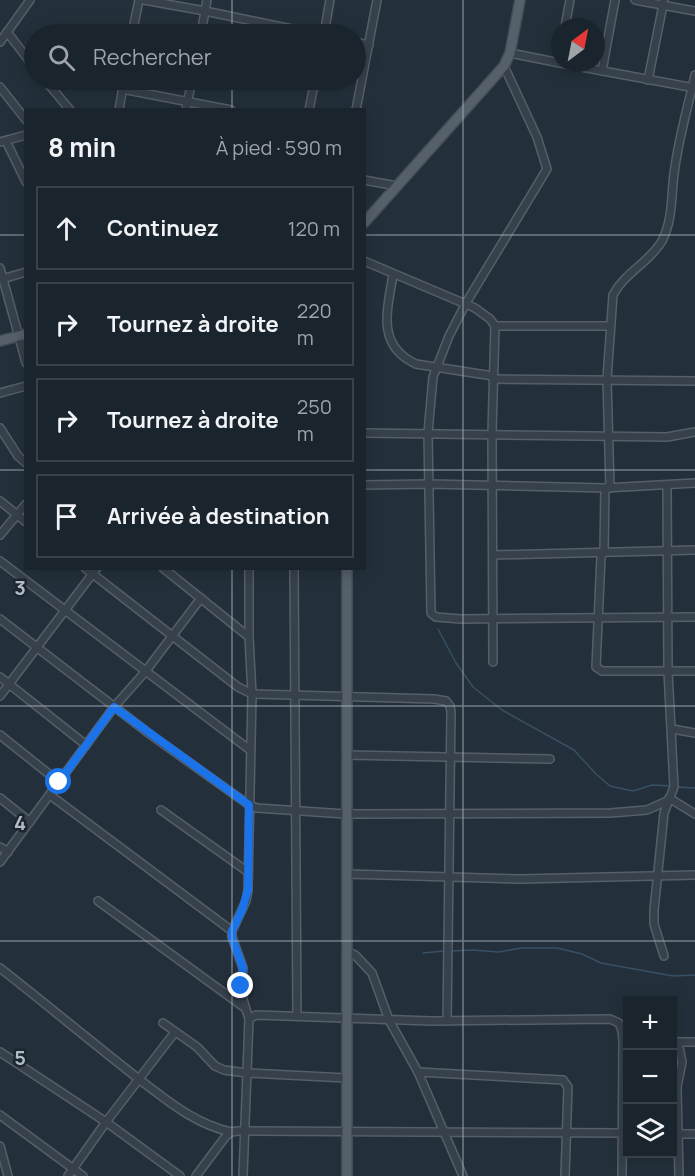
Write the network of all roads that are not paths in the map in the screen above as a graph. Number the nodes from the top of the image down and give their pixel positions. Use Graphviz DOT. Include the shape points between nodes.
graph roads {
  1 [pos="30,0"];
  2 [pos="139,0"];
  3 [pos="144,0"];
  4 [pos="207,0"];
  5 [pos="330,0"];
  6 [pos="377,0"];
  7 [pos="520,0"];
  8 [pos="570,0"];
  9 [pos="615,0"];
  10 [pos="635,0"];
  11 [pos="663,2"];
  12 [pos="205,11"];
  13 [pos="695,11"];
  14 [pos="567,18"];
  15 [pos="134,24"];
  16 [pos="203,24"];
  17 [pos="268,24"];
  18 [pos="326,24"];
  19 [pos="7,32"];
  20 [pos="0,42"];
  21 [pos="366,44"];
  22 [pos="369,45"];
  23 [pos="510,53"];
  24 [pos="24,54"];
  25 [pos="605,55"];
  26 [pos="366,60"];
  27 [pos="551,61"];
  28 [pos="504,66"];
  29 [pos="605,72"];
  30 [pos="695,75"];
  31 [pos="648,80"];
  32 [pos="0,87"];
  33 [pos="694,87"];
  34 [pos="53,90"];
  35 [pos="122,90"];
  36 [pos="127,90"];
  37 [pos="190,90"];
  38 [pos="312,90"];
  39 [pos="360,90"];
  40 [pos="187,101"];
  41 [pos="68,108"];
  42 [pos="118,108"];
  43 [pos="186,108"];
  44 [pos="221,108"];
  45 [pos="309,108"];
  46 [pos="356,108"];
  47 [pos="24,117"];
  48 [pos="24,136"];
  49 [pos="3,141"];
  50 [pos="24,178"];
  51 [pos="366,180"];
  52 [pos="397,186"];
  53 [pos="366,221"];
  54 [pos="366,262"];
  55 [pos="0,268"];
  56 [pos="24,273"];
  57 [pos="393,274"];
  58 [pos="2,279"];
  59 [pos="466,303"];
  60 [pos="495,326"];
  61 [pos="610,326"];
  62 [pos="22,335"];
  63 [pos="0,341"];
  64 [pos="436,367"];
  65 [pos="493,378"];
  66 [pos="607,379"];
  67 [pos="695,381"];
  68 [pos="24,387"];
  69 [pos="0,393"];
  70 [pos="0,428"];
  71 [pos="695,432"];
  72 [pos="366,433"];
  73 [pos="428,433"];
  74 [pos="492,434"];
  75 [pos="608,436"];
  76 [pos="24,462"];
  77 [pos="695,483"];
  78 [pos="429,484"];
  79 [pos="366,485"];
  80 [pos="492,485"];
  81 [pos="667,485"];
  82 [pos="608,488"];
  83 [pos="0,501"];
  84 [pos="24,506"];
  85 [pos="17,515"];
  86 [pos="24,520"];
  87 [pos="0,535"];
  88 [pos="666,550"];
  89 [pos="695,550"];
  90 [pos="604,551"];
  91 [pos="494,555"];
  92 [pos="0,561"];
  93 [pos="166,570"];
  94 [pos="249,570"];
  95 [pos="294,570"];
  96 [pos="346,570"];
  97 [pos="95,571"];
  98 [pos="201,598"];
  99 [pos="66,610"];
  100 [pos="667,616"];
  101 [pos="695,617"];
  102 [pos="494,618"];
  103 [pos="0,619"];
  104 [pos="597,619"];
  105 [pos="173,635"];
  106 [pos="249,638"];
  107 [pos="38,647"];
  108 [pos="493,662"];
  109 [pos="668,671"];
  110 [pos="695,671"];
  111 [pos="145,672"];
  112 [pos="0,677"];
  113 [pos="9,684"];
  114 [pos="295,693"];
  115 [pos="252,694"];
  116 [pos="346,695"];
  117 [pos="0,696"];
  118 [pos="114,707"];
  119 [pos="672,729"];
  120 [pos="695,733"];
  121 [pos="0,735"];
  122 [pos="86,745"];
  123 [pos="250,750"];
  124 [pos="346,755"];
  125 [pos="449,756"];
  126 [pos="550,759"];
  127 [pos="59,782"];
  128 [pos="50,795"];
  129 [pos="0,798"];
  130 [pos="668,800"];
  131 [pos="249,805"];
  132 [pos="161,810"];
  133 [pos="296,811"];
  134 [pos="451,813"];
  135 [pos="345,814"];
  136 [pos="695,814"];
  137 [pos="30,822"];
  138 [pos="0,847"];
  139 [pos="8,852"];
  140 [pos="0,862"];
  141 [pos="248,872"];
  142 [pos="348,874"];
  143 [pos="695,875"];
  144 [pos="657,877"];
  145 [pos="448,878"];
  146 [pos="98,901"];
  147 [pos="232,931"];
  148 [pos="346,951"];
  149 [pos="664,956"];
  150 [pos="0,968"];
  151 [pos="245,1008"];
  152 [pos="297,1016"];
  153 [pos="249,1019"];
  154 [pos="346,1019"];
  155 [pos="389,1020"];
  156 [pos="447,1021"];
  157 [pos="163,1023"];
  158 [pos="175,1032"];
  159 [pos="623,1034"];
  160 [pos="677,1042"];
  161 [pos="695,1042"];
  162 [pos="677,1048"];
  163 [pos="625,1050"];
  164 [pos="0,1052"];
  165 [pos="418,1072"];
  166 [pos="247,1073"];
  167 [pos="346,1078"];
  168 [pos="140,1079"];
  169 [pos="625,1104"];
  170 [pos="676,1104"];
  171 [pos="0,1114"];
  172 [pos="105,1122"];
  173 [pos="231,1132"];
  174 [pos="244,1132"];
  175 [pos="347,1133"];
  176 [pos="445,1133"];
  177 [pos="566,1133"];
  178 [pos="623,1133"];
  179 [pos="695,1134"];
  180 [pos="677,1135"];
  181 [pos="0,1146"];
  182 [pos="1,1156"];
  183 [pos="677,1156"];
  184 [pos="623,1158"];
  185 [pos="73,1169"];
  186 [pos="9,1176"];
  187 [pos="68,1176"];
  188 [pos="83,1176"];
  189 [pos="180,1176"];
  190 [pos="196,1176"];
  191 [pos="243,1176"];
  192 [pos="347,1176"];
  193 [pos="463,1176"];
  194 [pos="565,1176"];
  195 [pos="622,1176"];
  196 [pos="679,1176"];
  1 -- 19 [label="street"];
  2 -- 15 [label="street"];
  3 -- 12 [label="street"];
  4 -- 12 [label="street"];
  5 -- 18 [label="street"];
  6 -- 22 [label="street"];
  7 -- 23 [label="main road"];
  8 -- 14 [label="street"];
  9 -- 25 [label="street"];
  10 -- 11 [label="street"];
  11 -- 13 [label="street"];
  11 -- 31 [label="street"];
  12 -- 16 [label="street"];
  12 -- 17 [label="street"];
  19 -- 20 [label="street"];
  19 -- 24 [label="street"];
  21 -- 22 [label="street"];
  22 -- 26 [label="street"];
  23 -- 27 [label="street"];
  23 -- 28 [label="main road"];
  28 -- 52 [label="main road"];
  28 -- 59 [label="street" via="537,137 547,169"];
  29 -- 31 [label="street"];
  30 -- 33 [label="street"];
  31 -- 33 [label="street"];
  32 -- 47 [label="street"];
  33 -- 61 [label="street" via="674,173 667,230 652,255 618,285"];
  34 -- 41 [label="street"];
  35 -- 42 [label="street"];
  36 -- 40 [label="street"];
  37 -- 40 [label="street"];
  38 -- 45 [label="street"];
  39 -- 46 [label="street"];
  40 -- 43 [label="street"];
  40 -- 44 [label="street"];
  48 -- 49 [label="street"];
  49 -- 50 [label="street"];
  51 -- 52 [label="street"];
  52 -- 53 [label="main road"];
  54 -- 57 [label="street"];
  55 -- 58 [label="street"];
  56 -- 58 [label="street"];
  57 -- 59 [label="street"];
  57 -- 64 [label="street" via="386,328 389,336 405,359"];
  58 -- 62 [label="street"];
  59 -- 60 [label="street"];
  59 -- 64 [label="street"];
  60 -- 61 [label="street"];
  60 -- 65 [label="street"];
  61 -- 66 [label="street"];
  62 -- 63 [label="main road"];
  64 -- 65 [label="street"];
  64 -- 73 [label="street"];
  65 -- 66 [label="street"];
  65 -- 74 [label="street"];
  66 -- 67 [label="street"];
  66 -- 75 [label="street"];
  68 -- 69 [label="street"];
  70 -- 76 [label="street"];
  71 -- 75 [label="street"];
  72 -- 73 [label="street"];
  73 -- 74 [label="street"];
  73 -- 78 [label="street"];
  74 -- 75 [label="street"];
  74 -- 80 [label="street"];
  75 -- 82 [label="street"];
  77 -- 81 [label="street"];
  78 -- 79 [label="street"];
  78 -- 80 [label="street"];
  78 -- 102 [label="street" via="431,613 446,619"];
  80 -- 82 [label="street"];
  80 -- 91 [label="street"];
  81 -- 82 [label="street"];
  81 -- 88 [label="street"];
  82 -- 90 [label="street"];
  83 -- 85 [label="street"];
  84 -- 85 [label="street"];
  85 -- 86 [label="street"];
  85 -- 87 [label="street"];
  88 -- 89 [label="street"];
  88 -- 90 [label="street"];
  88 -- 100 [label="street"];
  90 -- 91 [label="street"];
  90 -- 104 [label="street"];
  91 -- 102 [label="street"];
  92 -- 99 [label="street"];
  93 -- 98 [label="street"];
  94 -- 106 [label="street"];
  95 -- 114 [label="street"];
  96 -- 116 [label="main road"];
  97 -- 99 [label="street"];
  97 -- 105 [label="street"];
  98 -- 105 [label="street"];
  98 -- 106 [label="street"];
  99 -- 107 [label="street"];
  99 -- 111 [label="street"];
  100 -- 101 [label="street"];
  100 -- 104 [label="street"];
  100 -- 109 [label="street"];
  102 -- 104 [label="street"];
  102 -- 108 [label="street"];
  103 -- 107 [label="street"];
  104 -- 109 [label="street" via="598,669"];
  105 -- 111 [label="street"];
  105 -- 115 [label="street"];
  106 -- 115 [label="street"];
  107 -- 113 [label="street"];
  107 -- 118 [label="street"];
  109 -- 110 [label="street"];
  109 -- 119 [label="street"];
  111 -- 118 [label="street"];
  111 -- 123 [label="street"];
  112 -- 113 [label="street"];
  113 -- 117 [label="street"];
  113 -- 122 [label="street"];
  114 -- 115 [label="street"];
  114 -- 116 [label="street"];
  114 -- 133 [label="street"];
  115 -- 123 [label="street"];
  116 -- 124 [label="main road"];
  116 -- 125 [label="street" via="446,701 451,712"];
  118 -- 122 [label="street"];
  118 -- 131 [label="street"];
  119 -- 120 [label="street"];
  119 -- 130 [label="street" via="674,787"];
  121 -- 127 [label="street"];
  122 -- 127 [label="street"];
  123 -- 131 [label="street"];
  124 -- 125 [label="street"];
  124 -- 135 [label="main road"];
  125 -- 126 [label="street"];
  125 -- 134 [label="street"];
  127 -- 128 [label="street"];
  128 -- 137 [label="street"];
  128 -- 147 [label="street"];
  129 -- 137 [label="street"];
  130 -- 134 [label="street" via="647,810 610,813"];
  130 -- 136 [label="street"];
  130 -- 144 [label="street"];
  131 -- 133 [label="street"];
  131 -- 141 [label="street"];
  132 -- 141 [label="street"];
  133 -- 135 [label="street"];
  133 -- 152 [label="street"];
  134 -- 135 [label="street"];
  134 -- 145 [label="street"];
  135 -- 142 [label="main road"];
  137 -- 139 [label="street"];
  138 -- 139 [label="street"];
  139 -- 140 [label="street"];
  141 -- 147 [label="street" via="246,901"];
  142 -- 145 [label="street"];
  142 -- 148 [label="main road"];
  143 -- 144 [label="street"];
  144 -- 145 [label="street"];
  144 -- 149 [label="street" via="654,924"];
  145 -- 156 [label="street"];
  146 -- 151 [label="street"];
  147 -- 151 [label="street" via="243,968 241,993"];
  148 -- 154 [label="main road"];
  148 -- 155 [label="street" via="372,973"];
  150 -- 168 [label="street"];
  151 -- 153 [label="street"];
  152 -- 153 [label="street" via="256,1015"];
  152 -- 154 [label="street"];
  153 -- 166 [label="street"];
  154 -- 155 [label="street"];
  154 -- 167 [label="main road"];
  155 -- 156 [label="street"];
  155 -- 165 [label="street"];
  156 -- 159 [label="street" via="610,1019 619,1023"];
  157 -- 158 [label="street"];
  158 -- 166 [label="street" via="215,1066"];
  158 -- 168 [label="street"];
  160 -- 161 [label="street"];
  162 -- 170 [label="street" via="682,1070"];
  163 -- 169 [label="street"];
  164 -- 172 [label="street"];
  165 -- 176 [label="street"];
  165 -- 177 [label="street" via="563,1080 568,1088"];
  166 -- 167 [label="street"];
  166 -- 174 [label="street"];
  167 -- 175 [label="main road"];
  168 -- 172 [label="street"];
  168 -- 173 [label="street" via="190,1117"];
  171 -- 185 [label="street"];
  172 -- 185 [label="street"];
  172 -- 189 [label="street"];
  173 -- 174 [label="street"];
  173 -- 190 [label="street"];
  174 -- 175 [label="street"];
  174 -- 191 [label="street"];
  175 -- 176 [label="street"];
  175 -- 192 [label="main road"];
  176 -- 177 [label="street"];
  176 -- 193 [label="street"];
  177 -- 178 [label="street"];
  177 -- 194 [label="street"];
  179 -- 180 [label="street"];
  181 -- 182 [label="street"];
  182 -- 186 [label="street"];
  183 -- 196 [label="street"];
  184 -- 195 [label="street"];
  185 -- 187 [label="street"];
  185 -- 188 [label="street"];
}
